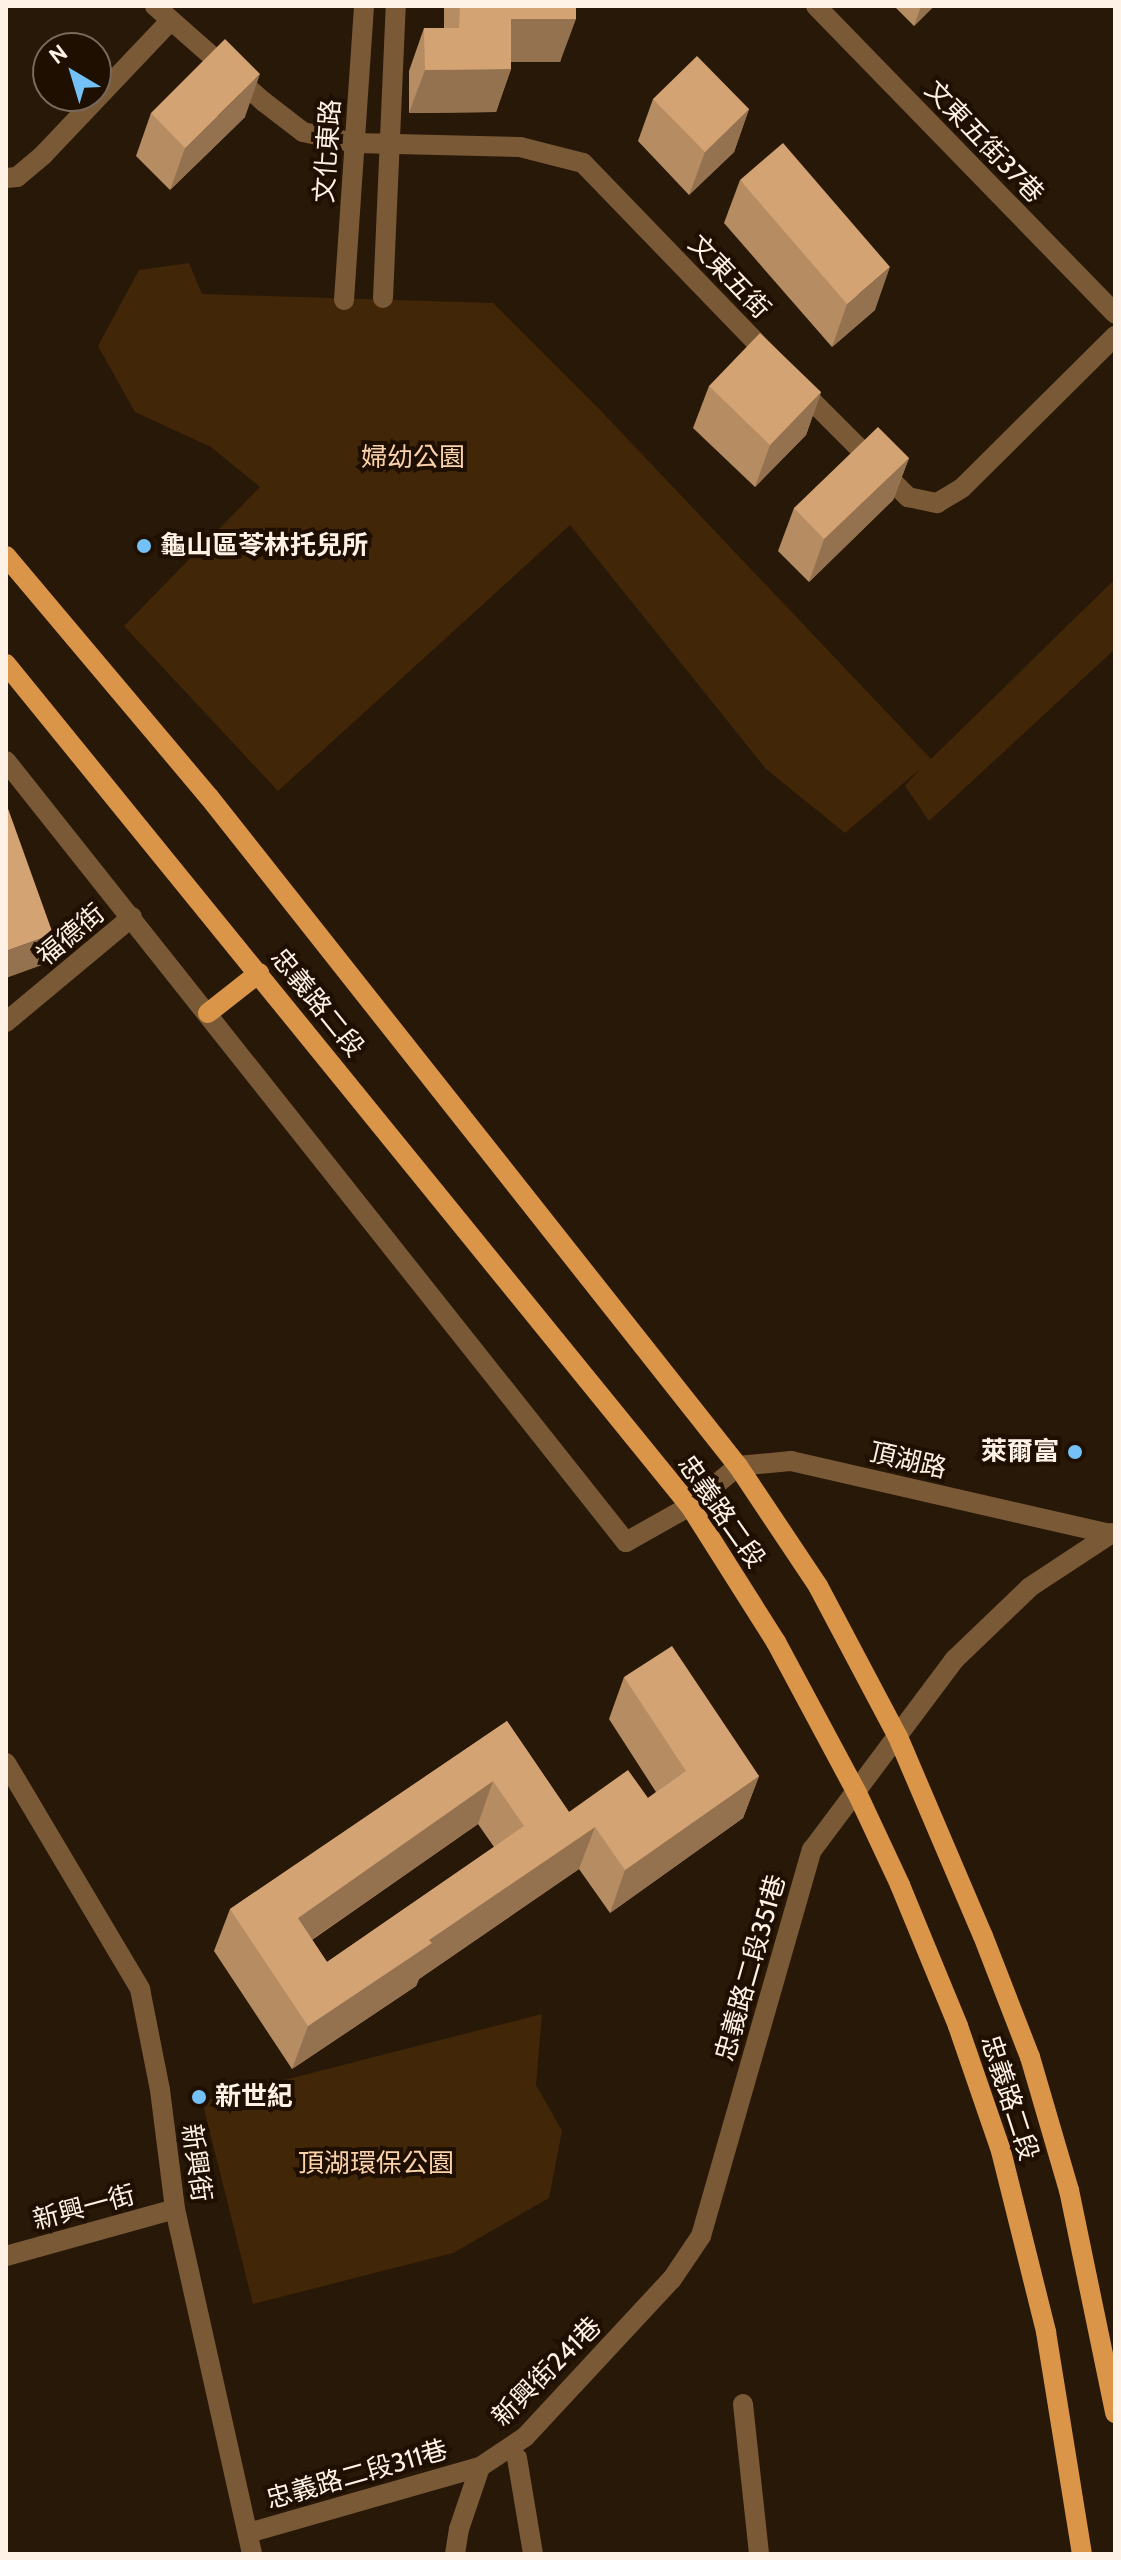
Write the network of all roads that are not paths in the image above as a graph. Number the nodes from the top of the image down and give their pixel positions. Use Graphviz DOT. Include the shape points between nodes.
graph roads {
  1 [pos="155,6"];
  2 [pos="364,6"];
  3 [pos="396,6"];
  4 [pos="816,6"];
  5 [pos="170,21"];
  6 [pos="355,143"];
  7 [pos="388,144"];
  8 [pos="6,178"];
  9 [pos="383,298"];
  10 [pos="344,300"];
  11 [pos="1115,314"];
  12 [pos="1115,336"];
  13 [pos="6,556"];
  14 [pos="6,664"];
  15 [pos="6,761"];
  16 [pos="132,917"];
  17 [pos="259,973"];
  18 [pos="208,1013"];
  19 [pos="6,1022"];
  20 [pos="738,1466"];
  21 [pos="690,1506"];
  22 [pos="1114,1532"];
  23 [pos="898,1737"];
  24 [pos="6,1763"];
  25 [pos="857,1793"];
  26 [pos="175,2209"];
  27 [pos="701,2236"];
  28 [pos="6,2256"];
  29 [pos="743,2404"];
  30 [pos="1115,2413"];
  31 [pos="517,2458"];
  32 [pos="480,2467"];
  33 [pos="248,2533"];
  34 [pos="252,2554"];
  35 [pos="455,2554"];
  36 [pos="533,2554"];
  37 [pos="759,2554"];
  38 [pos="1082,2554"];
  1 -- 5 [label="street, 文東五街"];
  2 -- 6 [label="street, 文化東路"];
  3 -- 7 [label="street"];
  4 -- 11 [label="street, 文東五街37巷"];
  5 -- 6 [label="street, 文東五街" via="303,132"];
  5 -- 8 [label="street" via="44,154 17,177"];
  6 -- 7 [label="street, 文東五街"];
  6 -- 10 [label="street, 文化東路"];
  7 -- 9 [label="street"];
  7 -- 12 [label="street, 文東五街" via="520,147 583,163 908,497 937,503 962,488"];
  13 -- 20 [label="main road, 忠義路二段" via="209,797"];
  14 -- 17 [label="main road, 忠義路二段"];
  15 -- 16 [label="street"];
  16 -- 18 [label="street"];
  16 -- 19 [label="street, 福德街"];
  17 -- 18 [label="main road"];
  17 -- 21 [label="main road, 忠義路二段"];
  18 -- 21 [label="street" via="626,1542"];
  20 -- 21 [label="street"];
  20 -- 22 [label="street, 頂湖路" via="791,1461"];
  20 -- 23 [label="main road, 忠義路二段" via="818,1586"];
  21 -- 25 [label="main road, 忠義路二段" via="776,1642"];
  22 -- 23 [label="street, 頂湖路" via="1030,1587 954,1660"];
  23 -- 25 [label="street, 忠義路二段351巷"];
  23 -- 30 [label="main road, 忠義路二段" via="1030,2057 1069,2190"];
  24 -- 26 [label="street, 新興街" via="140,1989"];
  25 -- 27 [label="street, 忠義路二段351巷" via="812,1850"];
  25 -- 38 [label="main road, 忠義路二段" via="958,2026 1001,2151 1046,2332"];
  26 -- 28 [label="street, 新興一街"];
  26 -- 33 [label="street, 新興街"];
  27 -- 32 [label="street, 新興街241巷" via="672,2279 525,2437"];
  29 -- 37 [label="street"];
  31 -- 36 [label="street"];
  32 -- 33 [label="street, 忠義路二段311巷"];
  32 -- 35 [label="street"];
  33 -- 34 [label="street, 新興街"];
}
